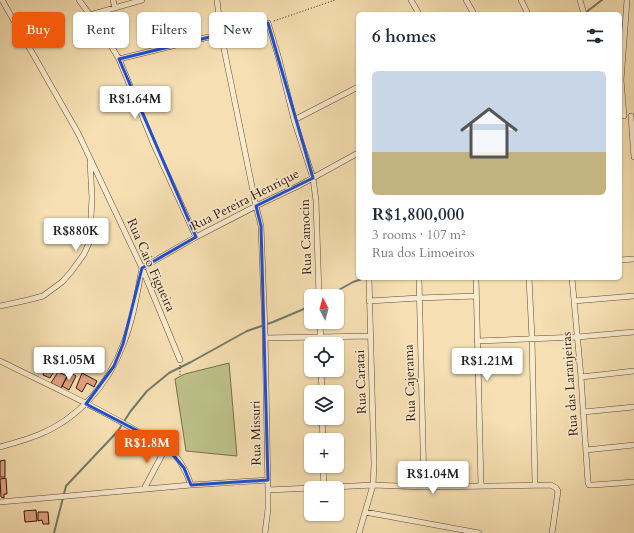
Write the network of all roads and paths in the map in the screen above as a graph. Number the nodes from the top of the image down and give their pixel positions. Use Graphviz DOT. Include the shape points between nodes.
graph roads {
  1 [pos="2,0"];
  2 [pos="79,0"];
  3 [pos="113,0"];
  4 [pos="142,0"];
  5 [pos="217,0"];
  6 [pos="335,0"];
  7 [pos="411,0"];
  8 [pos="466,0"];
  9 [pos="521,0"];
  10 [pos="627,0"];
  11 [pos="114,8"];
  12 [pos="87,12"];
  13 [pos="102,12"];
  14 [pos="218,12"];
  15 [pos="418,12"];
  16 [pos="473,12"];
  17 [pos="527,12"];
  18 [pos="268,23"];
  19 [pos="209,37"];
  20 [pos="112,48"];
  21 [pos="224,48"];
  22 [pos="118,59"];
  23 [pos="622,66"];
  24 [pos="356,88"];
  25 [pos="622,115"];
  26 [pos="633,116"];
  27 [pos="294,120"];
  28 [pos="356,154"];
  29 [pos="634,157"];
  30 [pos="89,158"];
  31 [pos="313,178"];
  32 [pos="256,206"];
  33 [pos="196,237"];
  34 [pos="634,259"];
  35 [pos="622,260"];
  36 [pos="142,268"];
  37 [pos="369,280"];
  38 [pos="419,280"];
  39 [pos="476,280"];
  40 [pos="529,280"];
  41 [pos="572,280"];
  42 [pos="319,289"];
  43 [pos="476,296"];
  44 [pos="634,296"];
  45 [pos="419,298"];
  46 [pos="369,301"];
  47 [pos="574,301"];
  48 [pos="0,306"];
  49 [pos="634,332"];
  50 [pos="265,335"];
  51 [pos="370,336"];
  52 [pos="304,337"];
  53 [pos="344,337"];
  54 [pos="578,337"];
  55 [pos="532,338"];
  56 [pos="477,340"];
  57 [pos="180,360"];
  58 [pos="0,361"];
  59 [pos="634,371"];
  60 [pos="180,375"];
  61 [pos="581,376"];
  62 [pos="86,404"];
  63 [pos="634,407"];
  64 [pos="583,412"];
  65 [pos="634,445"];
  66 [pos="165,446"];
  67 [pos="0,447"];
  68 [pos="586,450"];
  69 [pos="268,480"];
  70 [pos="634,482"];
  71 [pos="191,484"];
  72 [pos="535,485"];
  73 [pos="373,486"];
  74 [pos="481,486"];
  75 [pos="344,487"];
  76 [pos="424,487"];
  77 [pos="304,488"];
  78 [pos="144,489"];
  79 [pos="268,490"];
  80 [pos="0,502"];
  81 [pos="365,512"];
  82 [pos="265,533"];
  83 [pos="359,533"];
  84 [pos="479,533"];
  85 [pos="552,533"];
  1 -- 30 [label="street, Rua Caio Figueira" via="78,133"];
  2 -- 12 [label="street"];
  3 -- 11 [label="street"];
  4 -- 11 [label="street"];
  5 -- 14 [label="street, Rua Missuri"];
  6 -- 18 [label="path"];
  7 -- 15 [label="street"];
  8 -- 16 [label="street"];
  9 -- 17 [label="street"];
  10 -- 23 [label="street"];
  11 -- 13 [label="street"];
  18 -- 27 [label="street, Rua Camocin"];
  19 -- 22 [label="street"];
  20 -- 22 [label="street"];
  21 -- 32 [label="street, Rua Missuri"];
  22 -- 33 [label="street"];
  24 -- 27 [label="street"];
  25 -- 26 [label="street"];
  26 -- 29 [label="street"];
  27 -- 31 [label="street, Rua Camocin"];
  28 -- 31 [label="street, Rua Pereira Henrique"];
  30 -- 36 [label="street, Rua Caio Figueira"];
  30 -- 48 [label="street" via="92,198 89,243 84,254 62,282 43,296"];
  31 -- 32 [label="street, Rua Pereira Henrique"];
  31 -- 42 [label="street, Rua Camocin"];
  32 -- 33 [label="street, Rua Pereira Henrique"];
  32 -- 50 [label="street, Rua Missuri" via="261,226"];
  33 -- 36 [label="street, Rua Pereira Henrique"];
  34 -- 35 [label="street"];
  36 -- 57 [label="street, Rua Caio Figueira"];
  36 -- 62 [label="street" via="124,344 114,366"];
  37 -- 46 [label="street, Rua Caratai"];
  38 -- 45 [label="street, Rua Cajerama"];
  39 -- 43 [label="street"];
  40 -- 55 [label="street"];
  41 -- 47 [label="street, Rua das Laranjeiras"];
  43 -- 45 [label="street"];
  43 -- 56 [label="street"];
  44 -- 47 [label="street"];
  45 -- 46 [label="street"];
  45 -- 76 [label="street, Rua Cajerama"];
  46 -- 51 [label="street, Rua Caratai"];
  47 -- 54 [label="street, Rua das Laranjeiras"];
  49 -- 54 [label="street"];
  50 -- 52 [label="street"];
  50 -- 69 [label="street, Rua Missuri"];
  51 -- 53 [label="street"];
  51 -- 73 [label="street, Rua Caratai"];
  54 -- 55 [label="street"];
  54 -- 61 [label="street, Rua das Laranjeiras"];
  55 -- 56 [label="street"];
  55 -- 72 [label="street"];
  56 -- 74 [label="street"];
  57 -- 60 [label="path"];
  58 -- 62 [label="street"];
  59 -- 61 [label="street"];
  61 -- 64 [label="street, Rua das Laranjeiras"];
  62 -- 66 [label="street"];
  62 -- 67 [label="street" via="56,426 38,435"];
  63 -- 64 [label="street"];
  64 -- 68 [label="street, Rua das Laranjeiras"];
  65 -- 68 [label="street"];
  66 -- 71 [label="street" via="178,459"];
  66 -- 78 [label="street"];
  68 -- 70 [label="street, Rua das Laranjeiras" via="589,485"];
  69 -- 71 [label="street"];
  69 -- 79 [label="street, Rua Missuri"];
  71 -- 78 [label="street"];
  72 -- 74 [label="street"];
  72 -- 85 [label="street" via="551,485 558,491"];
  73 -- 75 [label="street"];
  73 -- 76 [label="street"];
  73 -- 81 [label="street, Rua Caratai"];
  74 -- 76 [label="street"];
  77 -- 79 [label="street"];
  78 -- 80 [label="street"];
  79 -- 82 [label="street, Rua Missuri"];
  81 -- 83 [label="street, Rua Caratai"];
  81 -- 84 [label="street"];
}
